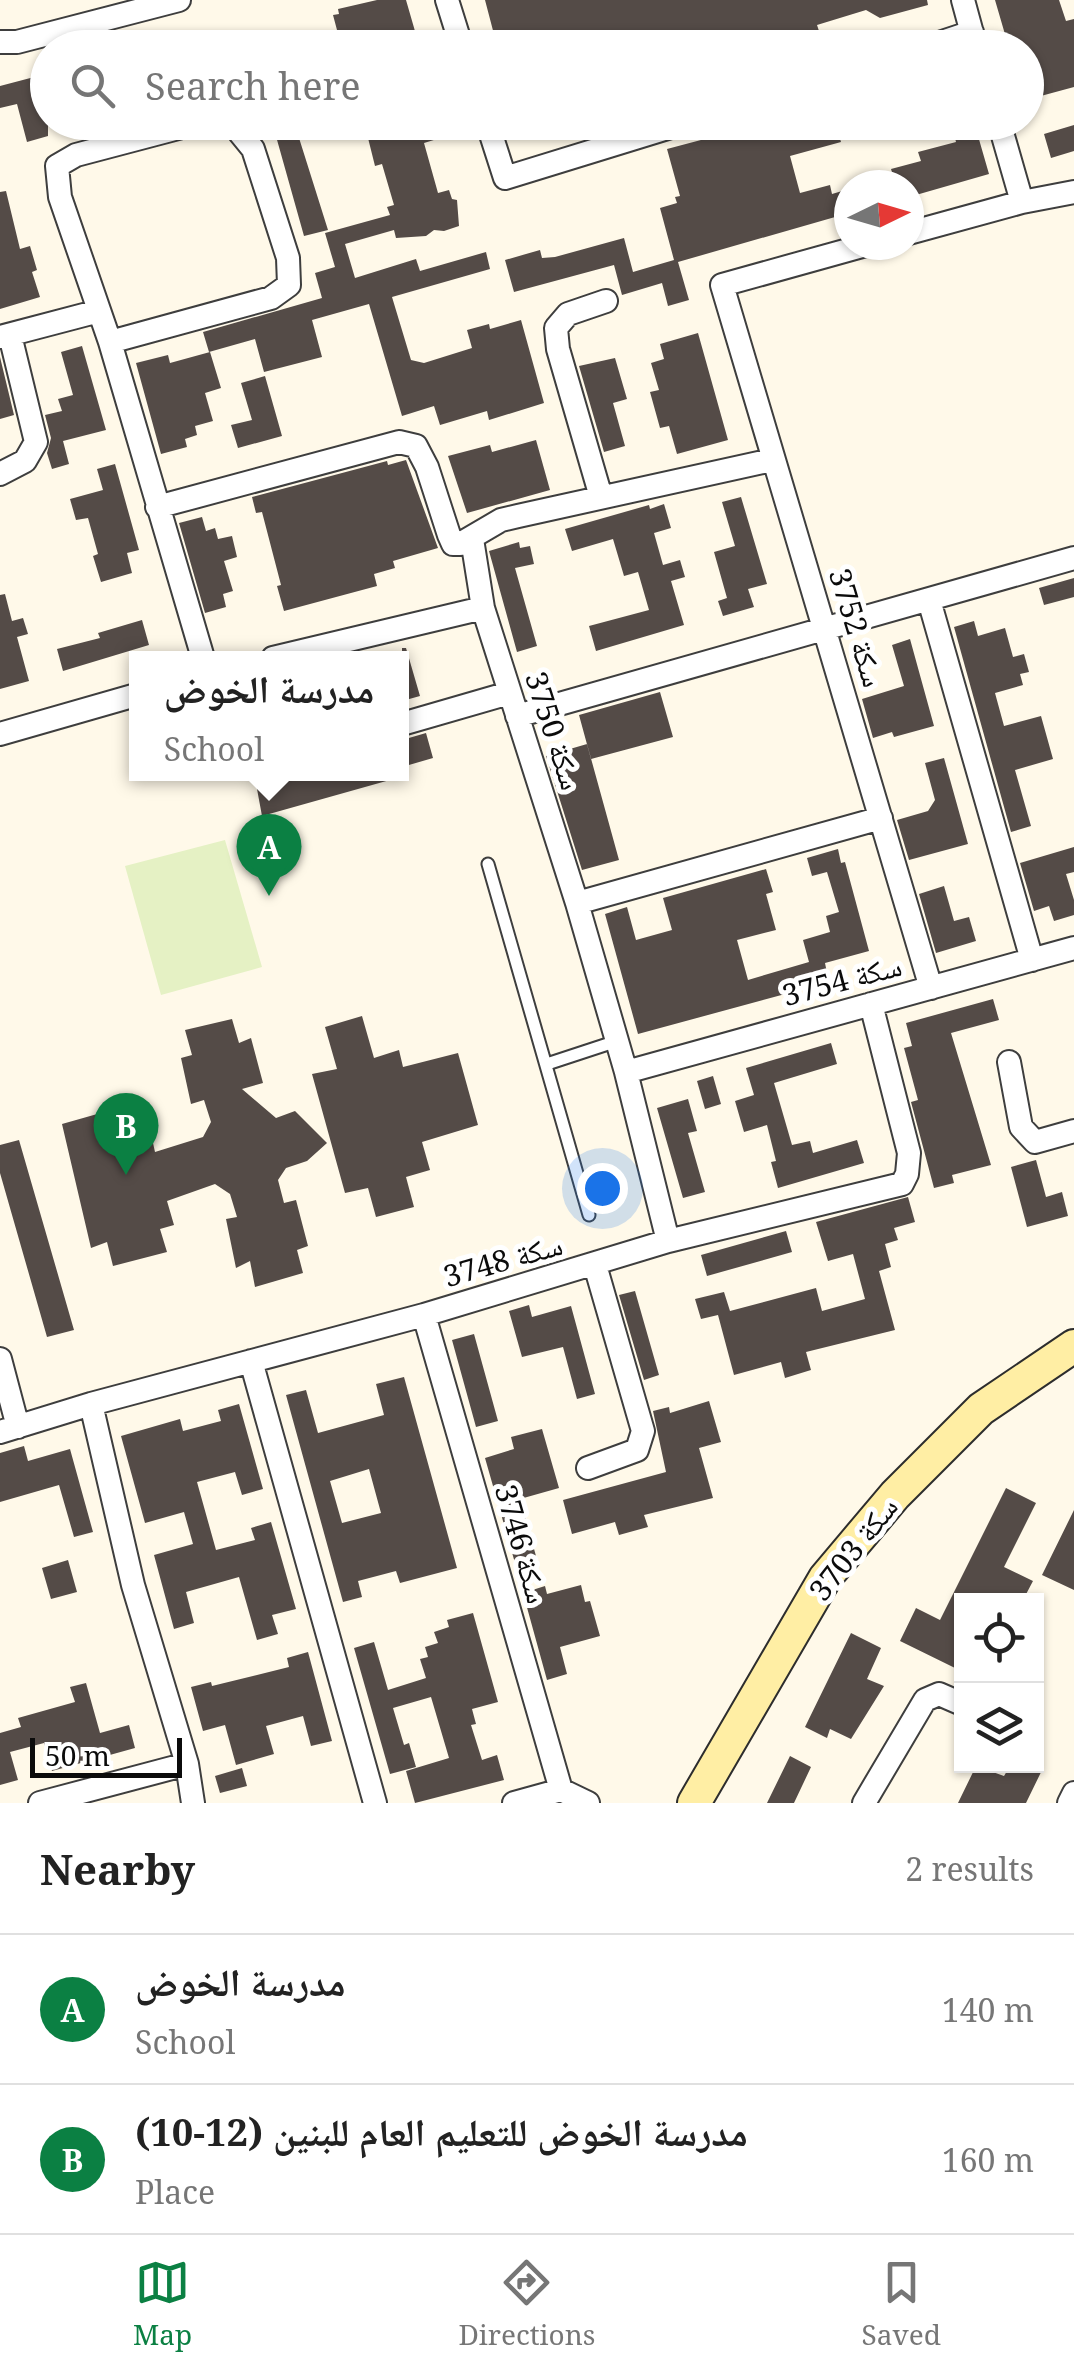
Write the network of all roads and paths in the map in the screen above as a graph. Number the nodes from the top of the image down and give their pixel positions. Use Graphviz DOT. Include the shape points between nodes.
graph roads {
  1 [pos="178,0"];
  2 [pos="447,0"];
  3 [pos="963,0"];
  4 [pos="62,30"];
  5 [pos="456,30"];
  6 [pos="971,30"];
  7 [pos="30,38"];
  8 [pos="0,42"];
  9 [pos="133,140"];
  10 [pos="245,140"];
  11 [pos="493,140"];
  12 [pos="628,140"];
  13 [pos="1004,140"];
  14 [pos="1074,192"];
  15 [pos="1022,202"];
  16 [pos="924,229"];
  17 [pos="834,254"];
  18 [pos="606,302"];
  19 [pos="99,311"];
  20 [pos="5,336"];
  21 [pos="110,342"];
  22 [pos="772,460"];
  23 [pos="0,474"];
  24 [pos="601,497"];
  25 [pos="157,507"];
  26 [pos="472,539"];
  27 [pos="1074,558"];
  28 [pos="929,600"];
  29 [pos="483,608"];
  30 [pos="825,628"];
  31 [pos="201,651"];
  32 [pos="302,651"];
  33 [pos="509,693"];
  34 [pos="129,697"];
  35 [pos="517,716"];
  36 [pos="409,722"];
  37 [pos="0,734"];
  38 [pos="881,818"];
  39 [pos="488,864"];
  40 [pos="577,903"];
  41 [pos="1074,948"];
  42 [pos="1032,960"];
  43 [pos="931,988"];
  44 [pos="871,1004"];
  45 [pos="617,1041"];
  46 [pos="1009,1062"];
  47 [pos="547,1064"];
  48 [pos="626,1072"];
  49 [pos="1074,1131"];
  50 [pos="588,1215"];
  51 [pos="668,1241"];
  52 [pos="595,1265"];
  53 [pos="424,1315"];
  54 [pos="1074,1346"];
  55 [pos="0,1359"];
  56 [pos="251,1361"];
  57 [pos="91,1404"];
  58 [pos="9,1430"];
  59 [pos="588,1468"];
  60 [pos="954,1701"];
  61 [pos="187,1764"];
  62 [pos="562,1790"];
  63 [pos="1074,1793"];
  64 [pos="40,1803"];
  65 [pos="194,1803"];
  66 [pos="375,1803"];
  67 [pos="514,1803"];
  68 [pos="588,1803"];
  69 [pos="694,1803"];
  70 [pos="864,1803"];
  71 [pos="1069,1803"];
  1 -- 4 [label="street"];
  2 -- 5 [label="street"];
  3 -- 6 [label="street"];
  7 -- 8 [label="street"];
  9 -- 19 [label="street" via="57,166 60,197"];
  10 -- 21 [label="street" via="288,258 289,285 271,298"];
  11 -- 12 [label="street" via="505,178"];
  13 -- 15 [label="street"];
  14 -- 15 [label="street"];
  15 -- 16 [label="street"];
  17 -- 22 [label="street, سكة 3752" via="722,285"];
  18 -- 24 [label="street" via="568,314 556,328"];
  19 -- 20 [label="street"];
  19 -- 21 [label="street"];
  20 -- 23 [label="street" via="36,442 25,461"];
  21 -- 25 [label="street"];
  22 -- 24 [label="street"];
  22 -- 30 [label="street, سكة 3752"];
  24 -- 26 [label="street" via="501,520"];
  25 -- 26 [label="street" via="399,442 416,446 454,544"];
  25 -- 31 [label="street"];
  26 -- 29 [label="street, سكة 3750"];
  27 -- 28 [label="street"];
  28 -- 30 [label="street"];
  28 -- 42 [label="street"];
  29 -- 32 [label="street"];
  29 -- 33 [label="street, سكة 3750"];
  30 -- 35 [label="street"];
  30 -- 38 [label="street, سكة 3752"];
  33 -- 35 [label="street, سكة 3750"];
  33 -- 36 [label="street"];
  34 -- 37 [label="street"];
  35 -- 40 [label="street, سكة 3750"];
  38 -- 40 [label="street"];
  38 -- 43 [label="street, سكة 3752"];
  39 -- 47 [label="lane"];
  40 -- 45 [label="street, سكة 3750"];
  41 -- 42 [label="street, سكة 3754"];
  42 -- 43 [label="street, سكة 3754"];
  43 -- 44 [label="street, سكة 3754"];
  44 -- 48 [label="street, سكة 3754"];
  44 -- 51 [label="street, سكة 3748" via="909,1152 902,1184"];
  45 -- 47 [label="lane"];
  45 -- 48 [label="street, سكة 3750"];
  46 -- 49 [label="street" via="1026,1136 1035,1142"];
  47 -- 50 [label="lane"];
  48 -- 51 [label="street, سكة 3750"];
  51 -- 52 [label="street, سكة 3748"];
  52 -- 53 [label="street, سكة 3748"];
  52 -- 59 [label="street" via="642,1432 637,1450"];
  53 -- 56 [label="street, سكة 3748"];
  53 -- 62 [label="street, سكة 3746"];
  54 -- 69 [label="street, سكة 3703" via="981,1409 894,1495 825,1578"];
  55 -- 58 [label="street"];
  56 -- 57 [label="street, سكة 3748"];
  56 -- 66 [label="street"];
  57 -- 58 [label="street, سكة 3748"];
  57 -- 61 [label="street" via="133,1585"];
  60 -- 70 [label="street" via="939,1694 925,1700"];
  61 -- 64 [label="street"];
  61 -- 65 [label="street"];
  62 -- 67 [label="street"];
  62 -- 68 [label="street"];
  63 -- 71 [label="street"];
}
